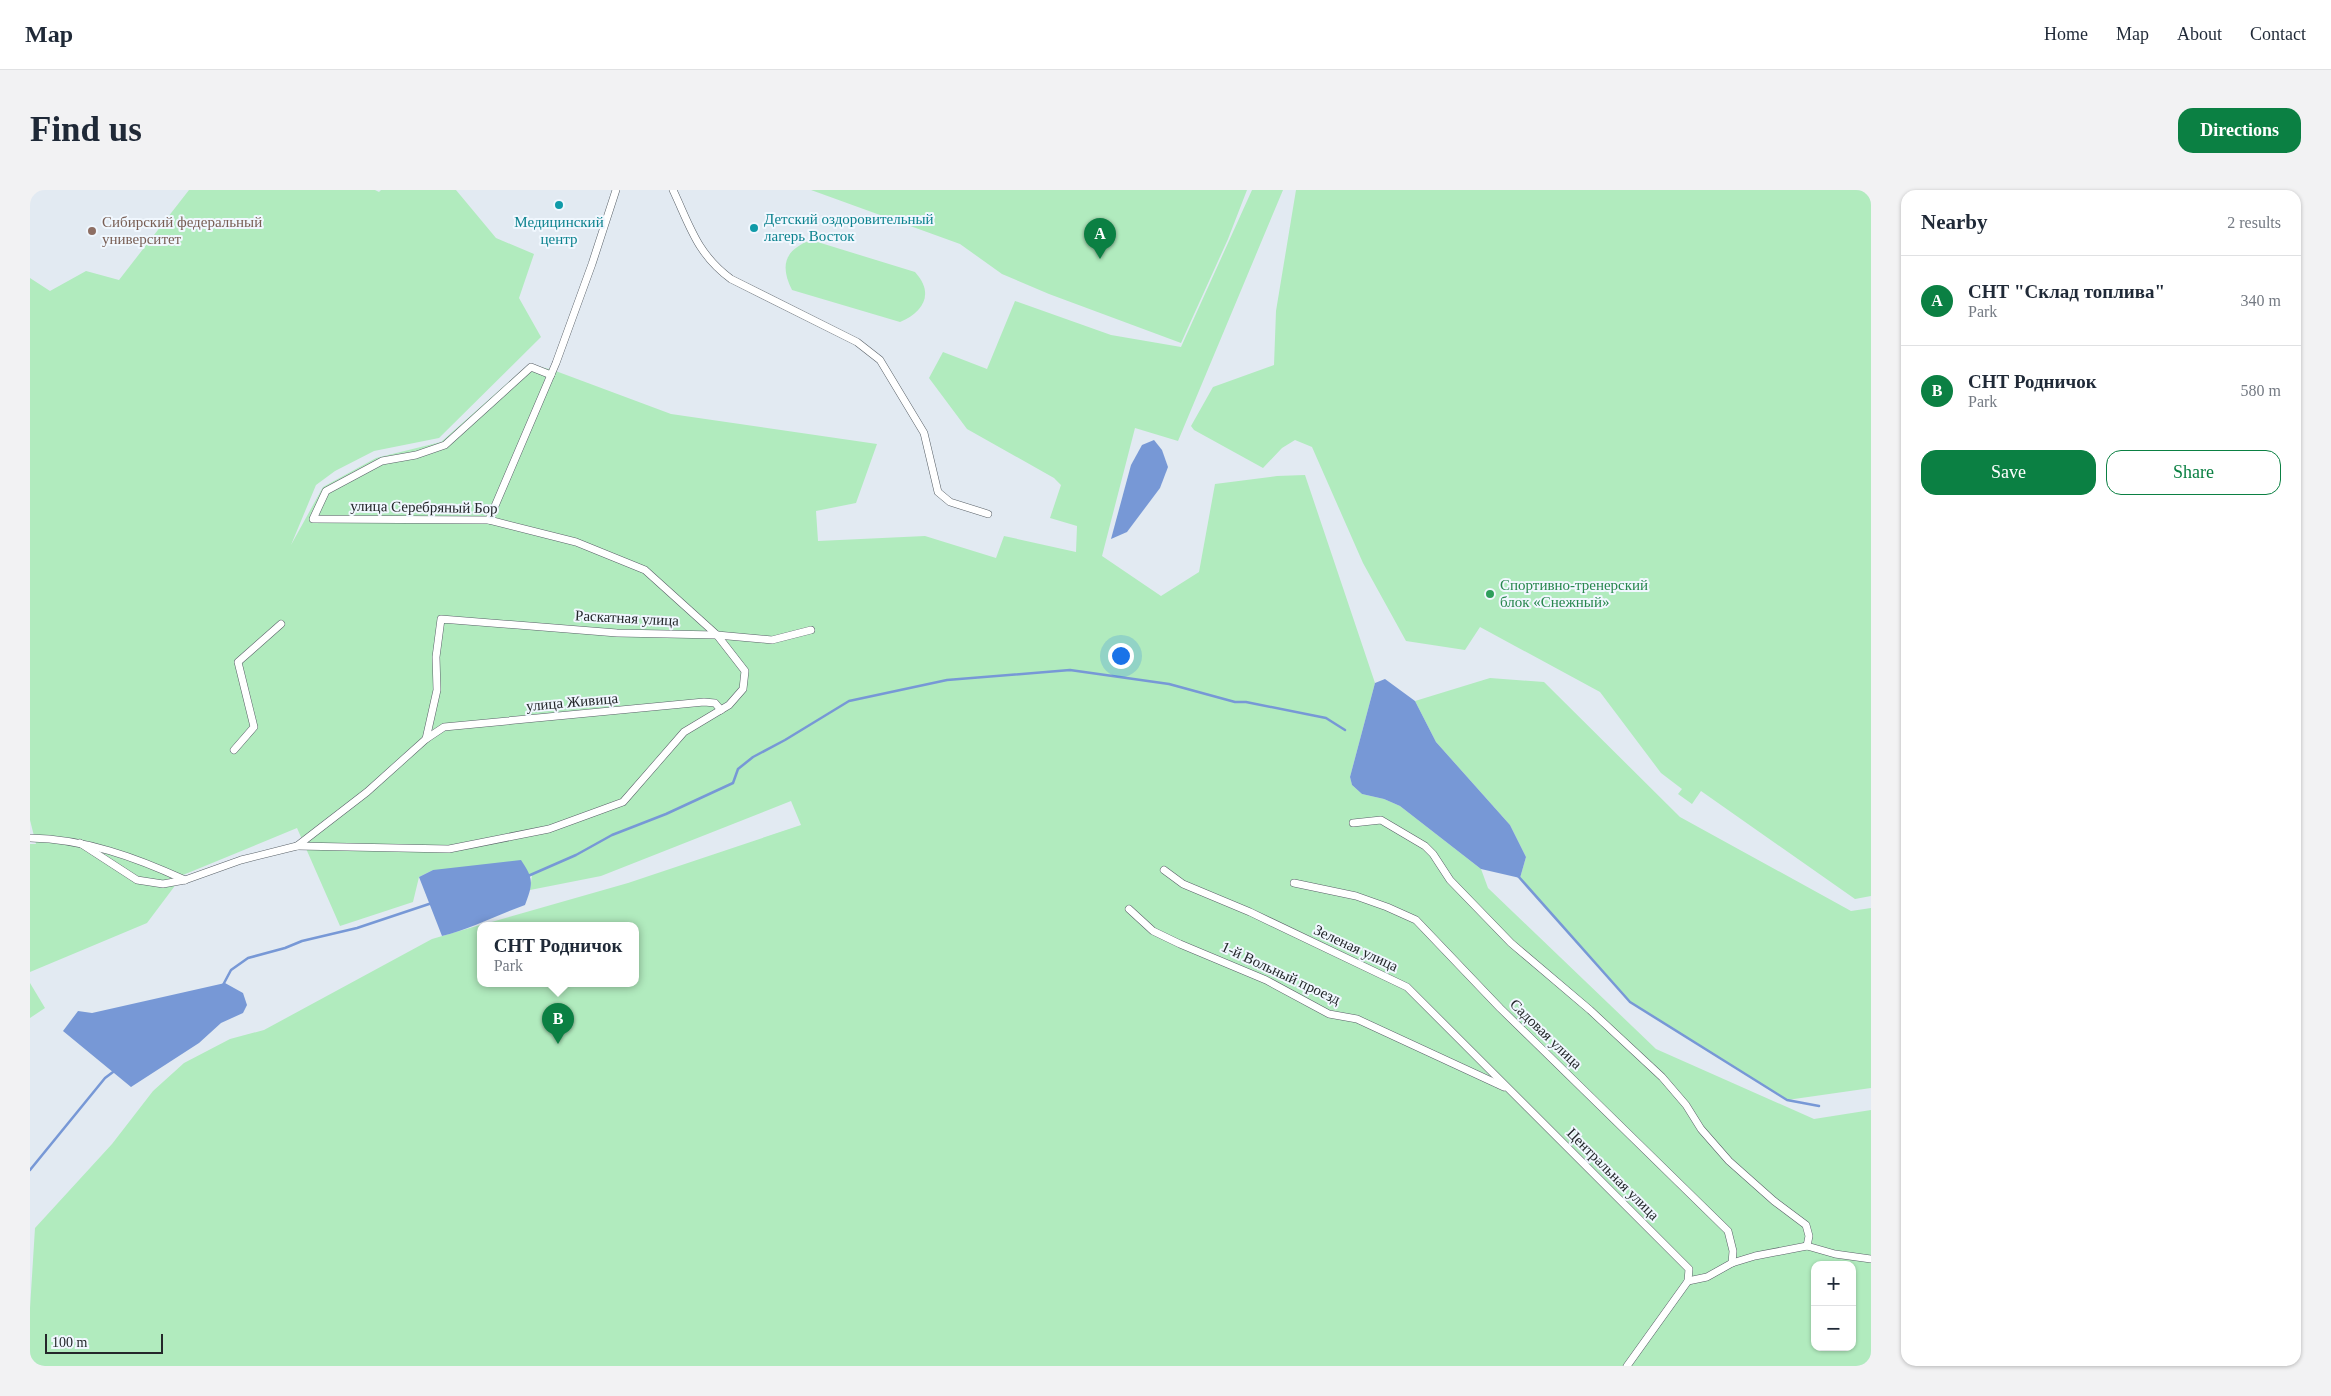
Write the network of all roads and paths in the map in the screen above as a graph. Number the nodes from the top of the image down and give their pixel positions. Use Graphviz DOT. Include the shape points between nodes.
graph roads {
  1 [pos="616,190"];
  2 [pos="673,190"];
  3 [pos="551,375"];
  4 [pos="988,514"];
  5 [pos="489,520"];
  6 [pos="281,624"];
  7 [pos="811,630"];
  8 [pos="718,635"];
  9 [pos="721,710"];
  10 [pos="426,739"];
  11 [pos="234,750"];
  12 [pos="1353,823"];
  13 [pos="30,838"];
  14 [pos="80,843"];
  15 [pos="297,846"];
  16 [pos="1164,870"];
  17 [pos="184,880"];
  18 [pos="1294,883"];
  19 [pos="1129,909"];
  20 [pos="1509,1090"];
  21 [pos="1807,1246"];
  22 [pos="1871,1259"];
  23 [pos="1732,1263"];
  24 [pos="1688,1281"];
  25 [pos="1627,1366"];
  1 -- 3 [label="street"];
  2 -- 4 [label="street" via="699,246 713,266 731,279 857,342 880,360 924,433 938,492 950,502"];
  3 -- 5 [label="street"];
  3 -- 5 [label="street, улица Серебряный Бор" via="531,367 445,445 416,455 382,461 326,491 313,519"];
  5 -- 8 [label="street, улица Серебряный Бор" via="576,542 644,570"];
  6 -- 11 [label="street" via="238,662 254,727"];
  7 -- 8 [label="street, Раскатная улица" via="772,640"];
  8 -- 9 [label="street, улица Серебряный Бор" via="745,671 743,689"];
  8 -- 10 [label="street, Раскатная улица" via="617,633 441,619 436,657 437,690"];
  9 -- 10 [label="street, улица Живица" via="715,703 704,702 444,727"];
  9 -- 15 [label="street, улица Серебряный Бор" via="684,732 623,802 549,829 449,849"];
  10 -- 15 [label="street, улица Живица" via="367,792"];
  12 -- 21 [label="street" via="1382,820 1425,846 1450,880 1511,943 1662,1077 1729,1161 1774,1202 1806,1225"];
  13 -- 14 [label="street"];
  14 -- 17 [label="street" via="148,864"];
  14 -- 17 [label="street" via="137,880 163,884"];
  15 -- 17 [label="street" via="241,860"];
  16 -- 20 [label="street, Зеленая улица" via="1183,884 1250,912 1407,987"];
  18 -- 23 [label="street, Садовая улица" via="1356,896 1416,920 1514,1022 1728,1231"];
  19 -- 20 [label="street, 1-й Вольный проезд" via="1152,931 1266,980 1329,1014 1356,1019"];
  20 -- 24 [label="street, Центральная улица" via="1688,1269"];
  21 -- 22 [label="street"];
  21 -- 23 [label="street"];
  23 -- 24 [label="street" via="1707,1277"];
  24 -- 25 [label="street"];
}
